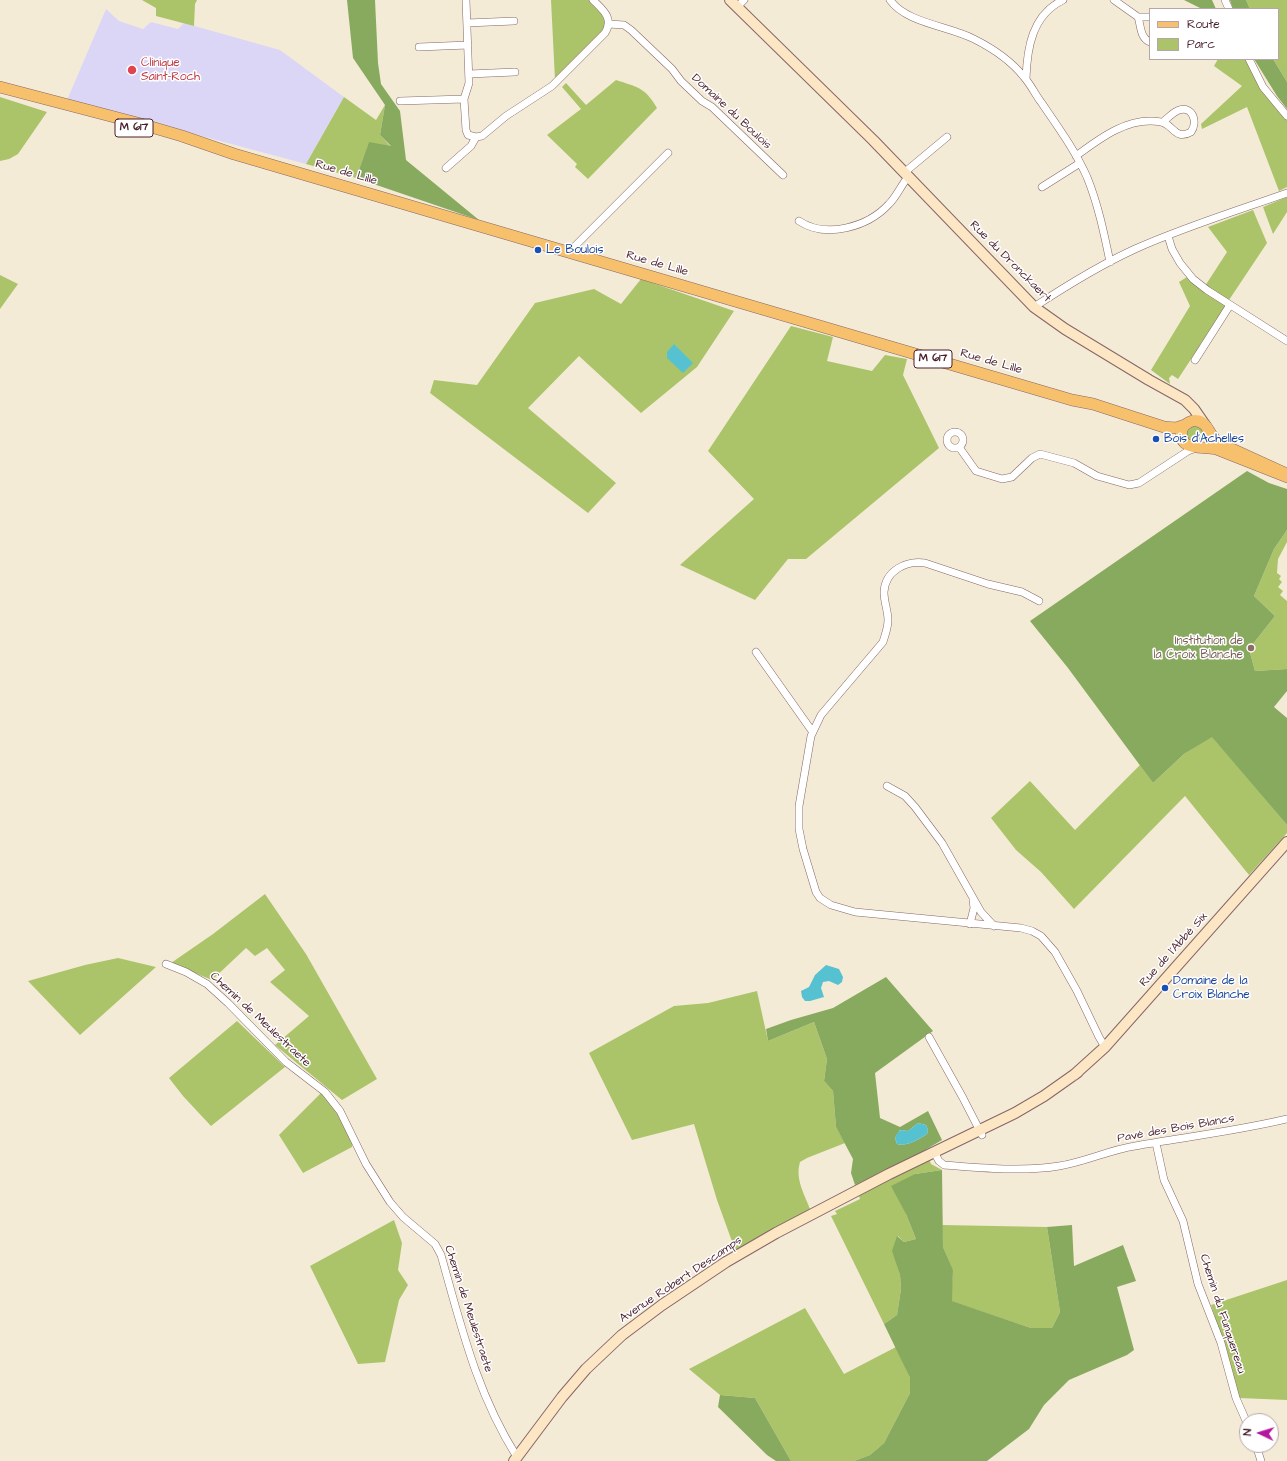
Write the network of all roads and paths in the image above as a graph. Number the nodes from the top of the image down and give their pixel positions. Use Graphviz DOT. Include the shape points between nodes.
graph roads {
  1 [pos="466,0"];
  2 [pos="593,0"];
  3 [pos="730,0"];
  4 [pos="890,0"];
  5 [pos="1063,0"];
  6 [pos="1114,0"];
  7 [pos="741,4"];
  8 [pos="1138,17"];
  9 [pos="1149,17"];
  10 [pos="514,21"];
  11 [pos="467,23"];
  12 [pos="608,24"];
  13 [pos="1149,42"];
  14 [pos="468,45"];
  15 [pos="419,47"];
  16 [pos="1250,60"];
  17 [pos="515,72"];
  18 [pos="469,74"];
  19 [pos="1026,78"];
  20 [pos="0,87"];
  21 [pos="464,98"];
  22 [pos="400,101"];
  23 [pos="1287,116"];
  24 [pos="1163,122"];
  25 [pos="476,137"];
  26 [pos="947,137"];
  27 [pos="668,153"];
  28 [pos="1078,159"];
  29 [pos="446,168"];
  30 [pos="907,174"];
  31 [pos="783,175"];
  32 [pos="1042,187"];
  33 [pos="1287,193"];
  34 [pos="799,221"];
  35 [pos="1168,236"];
  36 [pos="569,252"];
  37 [pos="1110,262"];
  38 [pos="1230,305"];
  39 [pos="1034,306"];
  40 [pos="1287,341"];
  41 [pos="1195,360"];
  42 [pos="1148,380"];
  43 [pos="1072,400"];
  44 [pos="1186,424"];
  45 [pos="1206,427"];
  46 [pos="1184,442"];
  47 [pos="959,447"];
  48 [pos="1197,447"];
  49 [pos="1158,471"];
  50 [pos="1287,474"];
  51 [pos="1287,478"];
  52 [pos="1039,601"];
  53 [pos="756,652"];
  54 [pos="812,731"];
  55 [pos="886,786"];
  56 [pos="1287,842"];
  57 [pos="973,897"];
  58 [pos="970,924"];
  59 [pos="994,926"];
  60 [pos="166,964"];
  61 [pos="929,1037"];
  62 [pos="1105,1047"];
  63 [pos="1287,1119"];
  64 [pos="1001,1122"];
  65 [pos="980,1132"];
  66 [pos="1156,1143"];
  67 [pos="936,1154"];
  68 [pos="1243,1413"];
  69 [pos="516,1459"];
  1 -- 11 [label="street"];
  2 -- 12 [label="street" via="606,12"];
  3 -- 7 [label="main road, Rue du Dronckaert"];
  4 -- 19 [label="street" via="898,10 907,15 978,41"];
  5 -- 19 [label="street" via="1047,12 1036,26 1028,50"];
  6 -- 8 [label="street"];
  7 -- 30 [label="main road, Rue du Dronckaert"];
  8 -- 9 [label="street"];
  8 -- 13 [label="street" via="1143,35"];
  10 -- 11 [label="street"];
  11 -- 14 [label="street"];
  12 -- 25 [label="street" via="605,33 556,82 506,116 485,134"];
  12 -- 31 [label="street, Domaine du Boulois" via="624,25 629,28 681,81"];
  14 -- 15 [label="street"];
  14 -- 18 [label="street"];
  16 -- 23 [label="street" via="1263,87"];
  17 -- 18 [label="street"];
  18 -- 21 [label="street" via="469,85"];
  19 -- 28 [label="street"];
  20 -- 36 [label="main road, Rue de Lille / M 617" via="164,138 234,154"];
  21 -- 22 [label="street"];
  21 -- 25 [label="street" via="466,132"];
  24 -- 28 [label="street" via="1144,122 1121,128 1105,135"];
  25 -- 29 [label="street" via="471,146"];
  26 -- 30 [label="street"];
  27 -- 36 [label="street"];
  28 -- 32 [label="street"];
  28 -- 37 [label="street" via="1097,206"];
  30 -- 34 [label="street" via="886,207 860,224 825,229 808,226"];
  30 -- 39 [label="main road, Rue du Dronckaert"];
  33 -- 35 [label="street"];
  35 -- 37 [label="street"];
  35 -- 38 [label="street" via="1174,254 1190,276"];
  36 -- 43 [label="main road, Rue de Lille / M 617"];
  37 -- 39 [label="street"];
  38 -- 40 [label="street"];
  38 -- 41 [label="street"];
  39 -- 42 [label="main road, Rue du Dronckaert" via="1065,329"];
  42 -- 44 [label="main road, Rue du Dronckaert" via="1184,406 1188,414"];
  42 -- 45 [label="main road, Rue du Dronckaert" via="1185,400"];
  43 -- 44 [label="main road, Rue de Lille / M 617" via="1093,404 1164,427 1176,428"];
  43 -- 46 [label="main road, Rue de Lille / M 617"];
  44 -- 45 [label="main road" via="1196,421"];
  44 -- 46 [label="main road" via="1182,434"];
  45 -- 48 [label="main road" via="1207,440"];
  45 -- 50 [label="main road" via="1222,444"];
  46 -- 48 [label="main road" via="1190,447"];
  46 -- 49 [label="street"];
  47 -- 49 [label="street" via="976,471 1005,479 1014,476 1032,458 1040,454 1074,463 1094,475 1129,485 1139,483"];
  48 -- 49 [label="street"];
  48 -- 51 [label="main road" via="1216,450"];
  52 -- 54 [label="street" via="1022,592 988,584 925,563 902,566 886,584 888,618 883,642 825,710"];
  53 -- 54 [label="street"];
  54 -- 58 [label="street" via="799,827 803,850 819,896 833,906 860,912"];
  55 -- 57 [label="street" via="905,796 915,806 942,843"];
  56 -- 62 [label="main road, Rue de l'Abbé Six"];
  57 -- 58 [label="street" via="974,908"];
  57 -- 59 [label="street" via="981,912"];
  58 -- 59 [label="street"];
  59 -- 62 [label="street" via="1027,930 1041,936 1047,942 1074,985"];
  60 -- 69 [label="street, Chemin de Meulestraete" via="193,975 212,988 286,1062 325,1092 340,1111 366,1164 390,1202 403,1217 438,1247 476,1373"];
  61 -- 65 [label="street"];
  62 -- 64 [label="main road, Rue de l'Abbé Six" via="1078,1072"];
  63 -- 66 [label="street, Pavé des Bois Blancs"];
  64 -- 65 [label="main road, Avenue Robert Descamps"];
  65 -- 67 [label="main road, Avenue Robert Descamps"];
  66 -- 67 [label="street, Pavé des Bois Blancs" via="1135,1146 1066,1165 1043,1168 944,1165"];
  66 -- 68 [label="street, Chemin du Funquereau" via="1164,1180 1183,1221 1198,1284 1221,1344"];
  67 -- 69 [label="main road, Avenue Robert Descamps" via="782,1230 726,1262 662,1305 603,1352 579,1377"];
}
